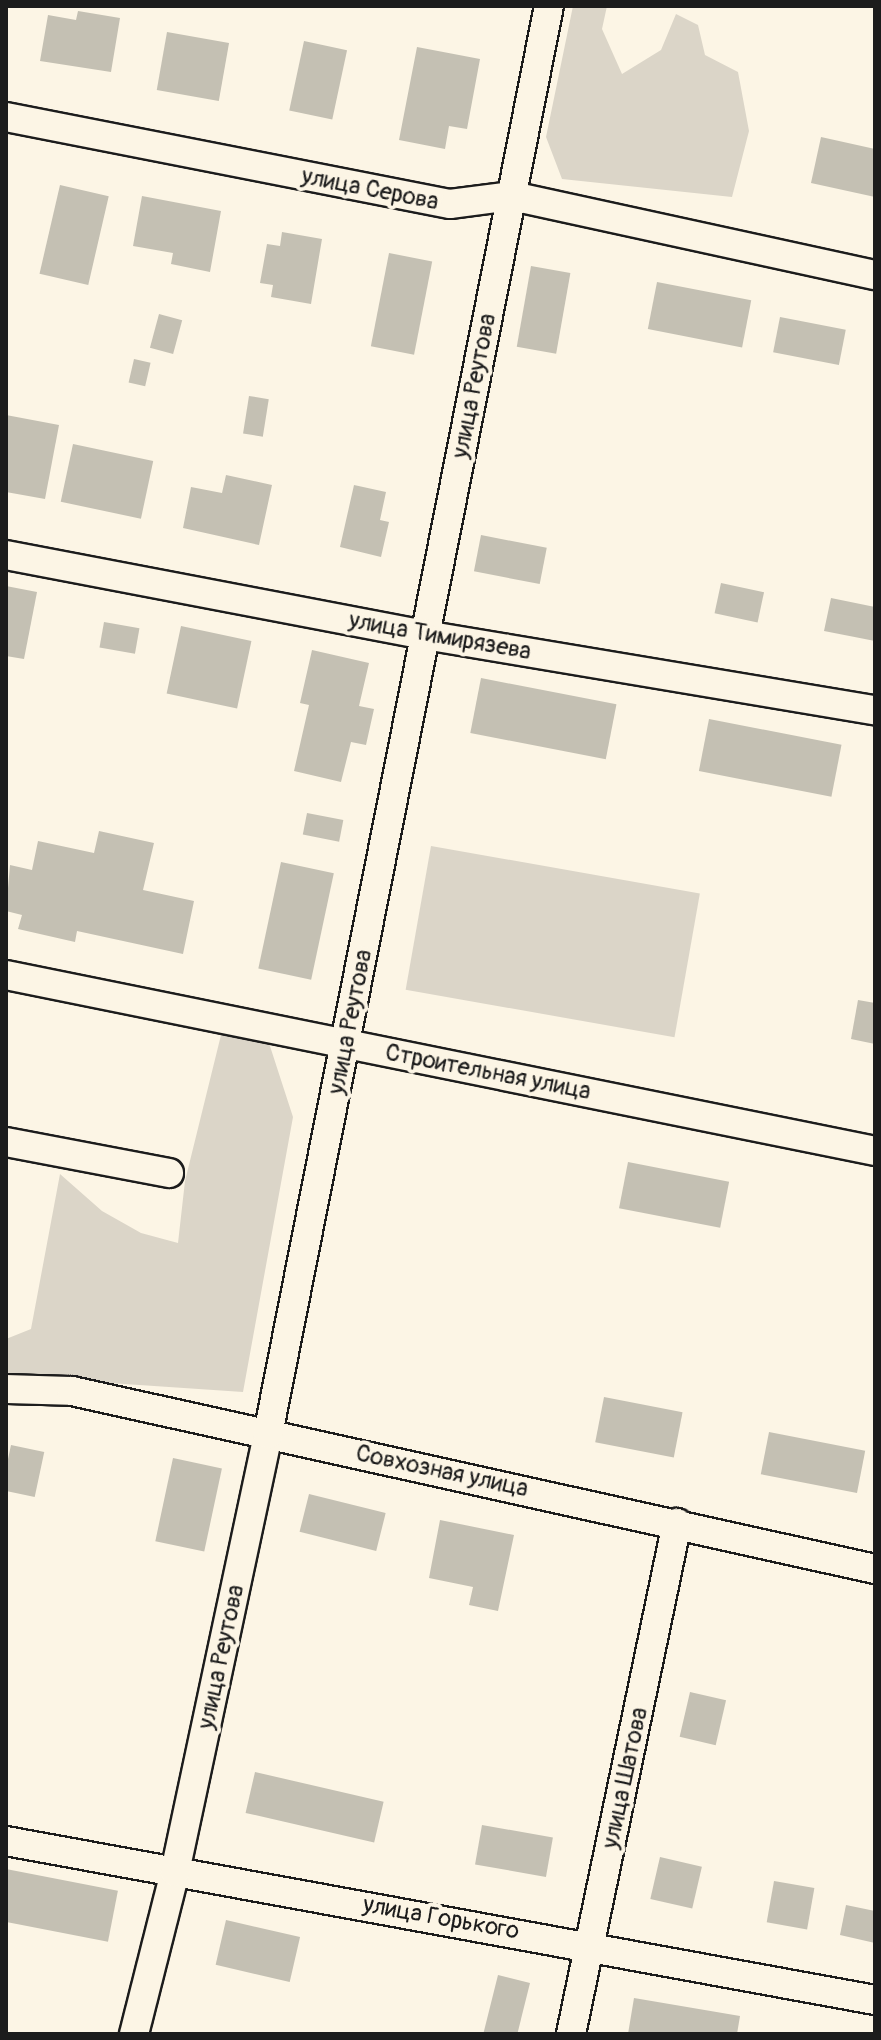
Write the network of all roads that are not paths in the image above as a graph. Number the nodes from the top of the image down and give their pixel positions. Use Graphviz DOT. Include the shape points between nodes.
graph roads {
  1 [pos="549,6"];
  2 [pos="6,117"];
  3 [pos="512,196"];
  4 [pos="875,275"];
  5 [pos="6,555"];
  6 [pos="425,635"];
  7 [pos="875,710"];
  8 [pos="6,975"];
  9 [pos="346,1043"];
  10 [pos="6,1142"];
  11 [pos="875,1151"];
  12 [pos="169,1173"];
  13 [pos="6,1389"];
  14 [pos="268,1434"];
  15 [pos="677,1523"];
  16 [pos="875,1569"];
  17 [pos="6,1841"];
  18 [pos="175,1872"];
  19 [pos="591,1944"];
  20 [pos="875,2000"];
  21 [pos="134,2034"];
  22 [pos="571,2034"];
  1 -- 3 [label="street, улица Реутова"];
  2 -- 3 [label="street, улица Серова" via="450,204"];
  3 -- 4 [label="street, улица Серова"];
  3 -- 6 [label="street, улица Реутова"];
  5 -- 6 [label="street, улица Тимирязева"];
  6 -- 7 [label="street, улица Тимирязева"];
  6 -- 9 [label="street, улица Реутова"];
  8 -- 9 [label="street, Строительная улица"];
  9 -- 11 [label="street, Строительная улица"];
  9 -- 14 [label="street, улица Реутова"];
  10 -- 12 [label="street"];
  13 -- 14 [label="street, Совхозная улица" via="72,1391"];
  14 -- 15 [label="street, Совхозная улица"];
  14 -- 18 [label="street, улица Реутова"];
  15 -- 16 [label="street, Совхозная улица"];
  15 -- 19 [label="street, улица Шатова"];
  17 -- 18 [label="street, улица Горького"];
  18 -- 19 [label="street, улица Горького"];
  18 -- 21 [label="street, улица Реутова"];
  19 -- 20 [label="street, улица Горького"];
  19 -- 22 [label="street, улица Шатова"];
}
